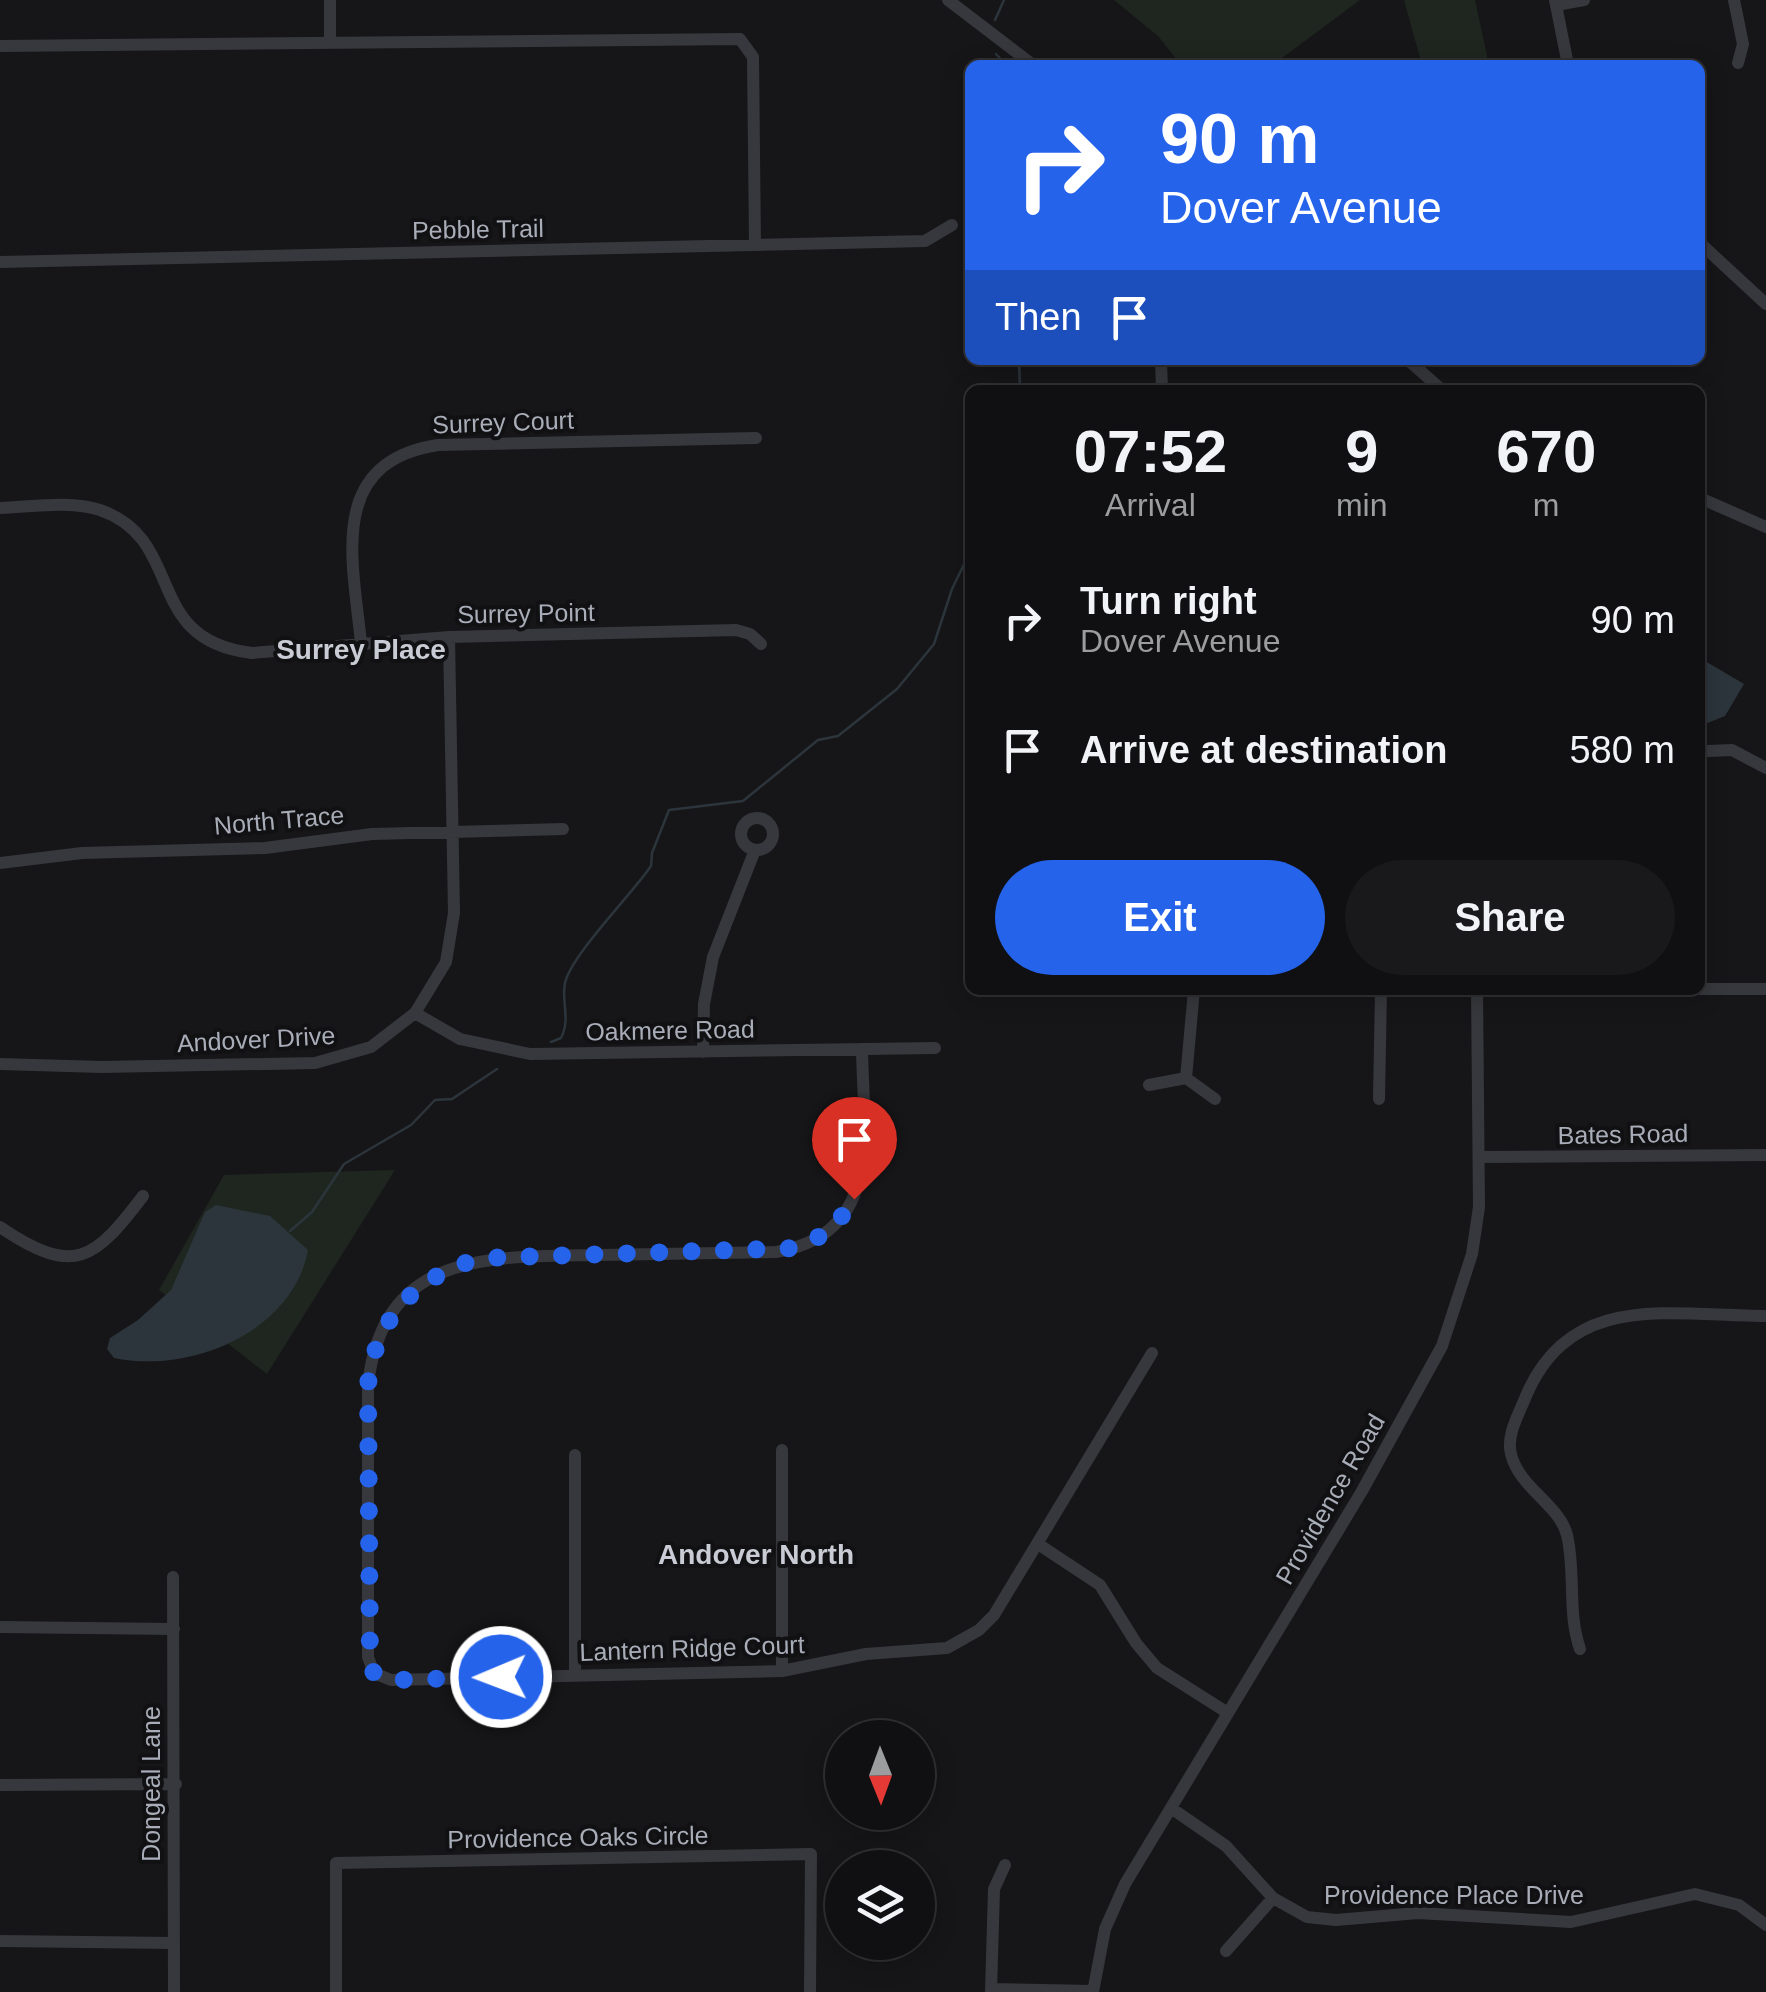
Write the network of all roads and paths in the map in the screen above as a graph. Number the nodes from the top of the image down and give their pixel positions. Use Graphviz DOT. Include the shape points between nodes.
graph roads {
  1 [pos="330,0"];
  2 [pos="948,0"];
  3 [pos="1584,0"];
  4 [pos="1734,0"];
  5 [pos="1556,3"];
  6 [pos="330,42"];
  7 [pos="0,46"];
  8 [pos="1026,60"];
  9 [pos="1567,60"];
  10 [pos="1738,63"];
  11 [pos="952,224"];
  12 [pos="755,244"];
  13 [pos="1705,248"];
  14 [pos="0,262"];
  15 [pos="1766,304"];
  16 [pos="1414,365"];
  17 [pos="1436,385"];
  18 [pos="756,438"];
  19 [pos="1705,500"];
  20 [pos="0,508"];
  21 [pos="1766,527"];
  22 [pos="448,637"];
  23 [pos="361,643"];
  24 [pos="761,644"];
  25 [pos="1708,751"];
  26 [pos="1766,768"];
  27 [pos="563,830"];
  28 [pos="453,831"];
  29 [pos="755,850"];
  30 [pos="0,864"];
  31 [pos="1705,989"];
  32 [pos="1766,989"];
  33 [pos="1194,995"];
  34 [pos="1381,995"];
  35 [pos="1477,995"];
  36 [pos="415,1013"];
  37 [pos="935,1048"];
  38 [pos="862,1049"];
  39 [pos="703,1052"];
  40 [pos="0,1064"];
  41 [pos="1186,1078"];
  42 [pos="1149,1085"];
  43 [pos="1214,1099"];
  44 [pos="1379,1100"];
  45 [pos="1766,1154"];
  46 [pos="1480,1157"];
  47 [pos="143,1196"];
  48 [pos="0,1226"];
  49 [pos="1766,1316"];
  50 [pos="1152,1353"];
  51 [pos="782,1450"];
  52 [pos="575,1455"];
  53 [pos="1038,1544"];
  54 [pos="173,1577"];
  55 [pos="0,1627"];
  56 [pos="174,1629"];
  57 [pos="1580,1649"];
  58 [pos="782,1671"];
  59 [pos="575,1676"];
  60 [pos="1228,1713"];
  61 [pos="0,1784"];
  62 [pos="176,1784"];
  63 [pos="1170,1808"];
  64 [pos="1005,1865"];
  65 [pos="1273,1898"];
  66 [pos="1766,1926"];
  67 [pos="0,1941"];
  68 [pos="173,1942"];
  69 [pos="1226,1951"];
  70 [pos="991,1990"];
  71 [pos="1094,1991"];
  72 [pos="174,1992"];
  73 [pos="336,1992"];
  74 [pos="810,1992"];
  1 -- 6 [label="street"];
  2 -- 8 [label="street"];
  3 -- 5 [label="street"];
  4 -- 10 [label="street" via="1743,44"];
  5 -- 9 [label="street"];
  6 -- 7 [label="street"];
  6 -- 12 [label="street" via="740,39 753,57"];
  11 -- 12 [label="street, Pebble Trail" via="926,241"];
  12 -- 14 [label="street, Pebble Trail"];
  13 -- 15 [label="street"];
  16 -- 17 [label="street"];
  18 -- 23 [label="street, Surrey Court" via="438,445 400,455 368,481 352,517"];
  19 -- 21 [label="street"];
  20 -- 23 [label="street, Surrey Point" via="86,508 122,521 156,560 177,613 212,644 252,653"];
  22 -- 23 [label="street, Surrey Point"];
  22 -- 24 [label="street, Surrey Point" via="736,630"];
  22 -- 28 [label="street, Andover Drive"];
  25 -- 26 [label="street" via="1732,750"];
  27 -- 28 [label="street, North Trace"];
  28 -- 30 [label="street, North Trace" via="265,848 82,853"];
  28 -- 36 [label="street, Andover Drive" via="451,942 438,980"];
  29 -- 39 [label="street" via="713,957"];
  31 -- 32 [label="street"];
  33 -- 41 [label="street"];
  34 -- 44 [label="street"];
  35 -- 46 [label="street, Providence Road"];
  36 -- 39 [label="street, Oakmere Road" via="460,1039 511,1053"];
  36 -- 40 [label="street, Andover Drive" via="370,1048 315,1063"];
  37 -- 38 [label="street, Oakmere Road"];
  38 -- 39 [label="street, Oakmere Road"];
  38 -- 59 [label="street, Lantern Ridge Court" via="861,1181 845,1216 816,1240 776,1252 482,1258 434,1276 396,1309 375,1346 368,1385 368,1658 374,1673 390,1680"];
  41 -- 42 [label="street"];
  41 -- 43 [label="street"];
  45 -- 46 [label="street, Bates Road"];
  46 -- 60 [label="street, Providence Road" via="1472,1254 1442,1346"];
  47 -- 48 [label="street" via="108,1243 81,1256 31,1245"];
  49 -- 57 [label="street" via="1612,1317 1558,1344 1529,1390 1510,1450 1518,1472 1566,1532 1570,1622"];
  50 -- 53 [label="street, Lantern Ridge Court"];
  51 -- 58 [label="street"];
  52 -- 59 [label="street"];
  53 -- 58 [label="street, Lantern Ridge Court" via="994,1615 961,1642"];
  53 -- 60 [label="street" via="1100,1585 1158,1668"];
  54 -- 56 [label="street, Dongeal Lane"];
  55 -- 56 [label="street"];
  56 -- 62 [label="street, Dongeal Lane"];
  58 -- 59 [label="street, Lantern Ridge Court"];
  60 -- 63 [label="street, Providence Road"];
  61 -- 62 [label="street"];
  62 -- 68 [label="street, Dongeal Lane"];
  63 -- 65 [label="street, Providence Place Drive" via="1226,1846"];
  63 -- 71 [label="street, Providence Road" via="1112,1910"];
  64 -- 70 [label="street" via="994,1889"];
  65 -- 66 [label="street, Providence Place Drive" via="1322,1920 1418,1913 1550,1923 1695,1894 1739,1905"];
  65 -- 69 [label="street"];
  67 -- 68 [label="street"];
  68 -- 72 [label="street, Dongeal Lane"];
  70 -- 71 [label="street"];
  73 -- 74 [label="street, Providence Oaks Circle" via="336,1863 811,1854"];
}
